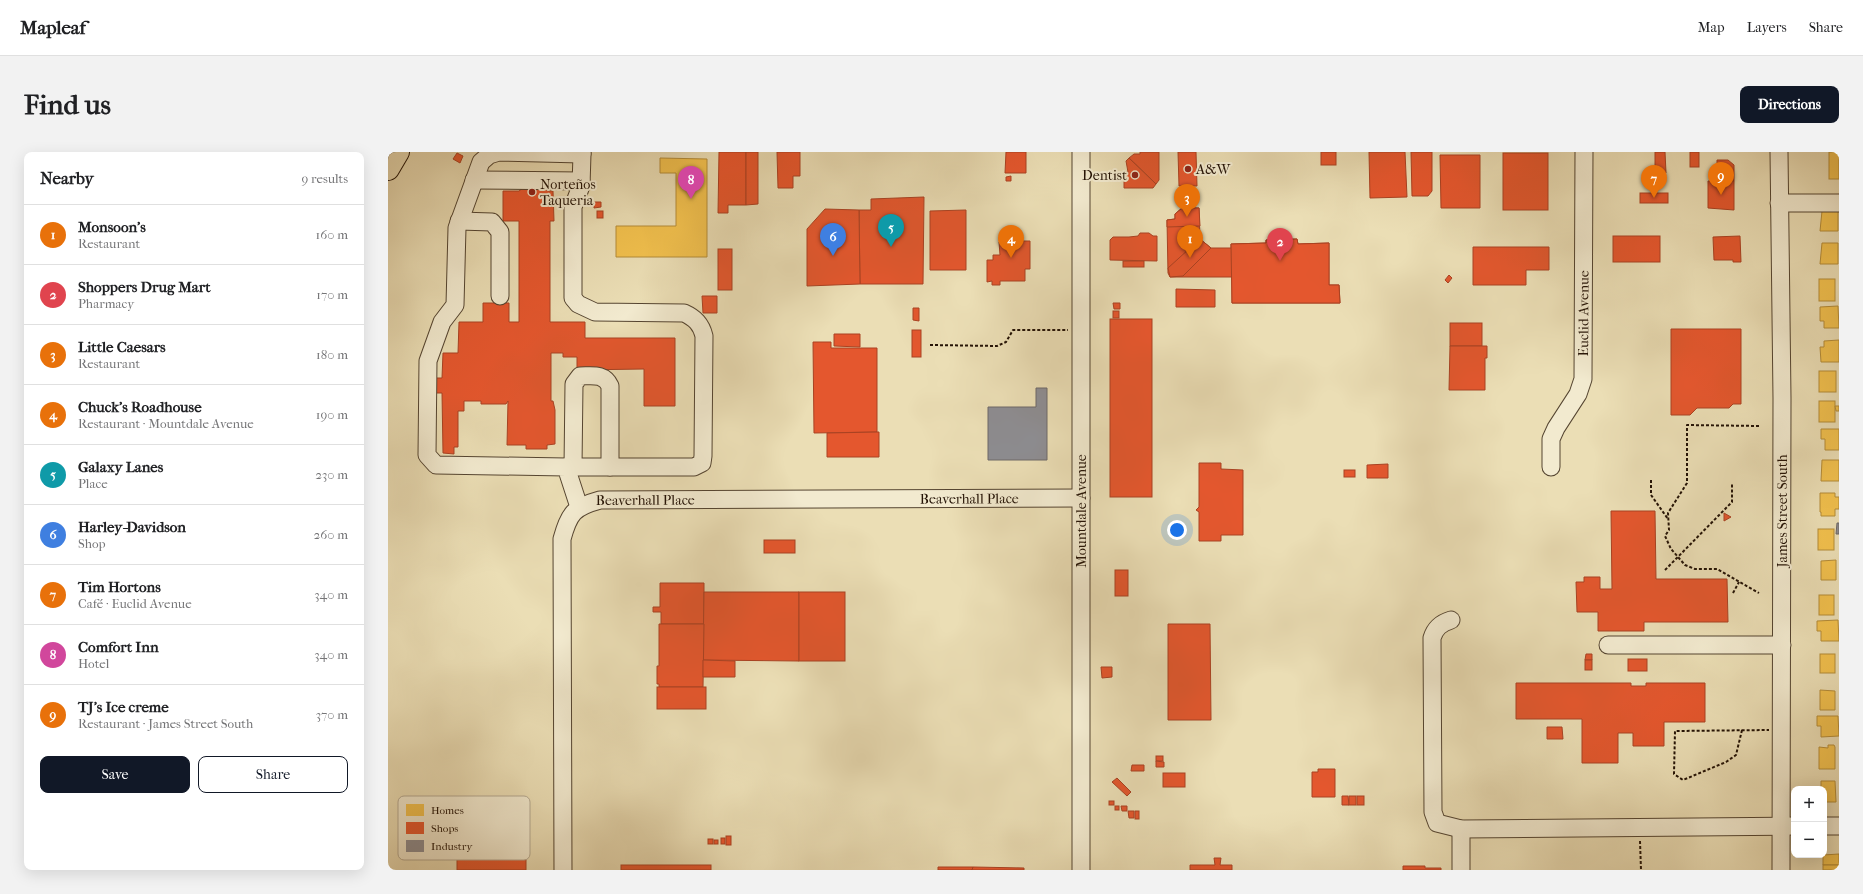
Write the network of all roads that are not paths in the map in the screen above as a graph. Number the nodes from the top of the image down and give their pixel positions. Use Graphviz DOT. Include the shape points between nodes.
graph roads {
  1 [pos="398,152"];
  2 [pos="1081,152"];
  3 [pos="1584,152"];
  4 [pos="1779,152"];
  5 [pos="582,153"];
  6 [pos="388,169"];
  7 [pos="474,180"];
  8 [pos="581,181"];
  9 [pos="1779,203"];
  10 [pos="1839,203"];
  11 [pos="460,221"];
  12 [pos="500,296"];
  13 [pos="570,467"];
  14 [pos="610,467"];
  15 [pos="1551,467"];
  16 [pos="1081,498"];
  17 [pos="579,506"];
  18 [pos="1451,620"];
  19 [pos="1782,645"];
  20 [pos="1608,646"];
  21 [pos="1788,826"];
  22 [pos="1827,826"];
  23 [pos="1839,826"];
  24 [pos="1461,828"];
  25 [pos="563,870"];
  26 [pos="1081,870"];
  27 [pos="1461,870"];
  28 [pos="1781,870"];
  1 -- 6 [label="highway"];
  2 -- 16 [label="street, Mountdale Avenue"];
  3 -- 15 [label="street, Euclid Avenue" via="1583,379 1578,394 1551,439"];
  4 -- 9 [label="street, James Street South"];
  5 -- 7 [label="street" via="498,152 481,162"];
  5 -- 8 [label="street"];
  7 -- 8 [label="street"];
  7 -- 11 [label="street"];
  8 -- 14 [label="street" via="573,207 573,298 578,304 595,312 684,313 694,318 701,326 704,336 702,463 694,467"];
  9 -- 10 [label="street"];
  9 -- 19 [label="street, James Street South"];
  11 -- 12 [label="street" via="492,222 500,232"];
  11 -- 13 [label="street" via="457,228 455,305 442,322 428,361 427,455 436,465"];
  13 -- 14 [label="street"];
  13 -- 14 [label="street" via="574,384 580,376 601,376 610,386"];
  13 -- 17 [label="street"];
  16 -- 17 [label="street, Beaverhall Place" via="600,500"];
  16 -- 26 [label="street, Mountdale Avenue"];
  17 -- 25 [label="street, Beaverhall Place" via="566,523 562,539"];
  18 -- 24 [label="street" via="1439,626 1432,638 1433,812 1437,823"];
  19 -- 20 [label="street"];
  19 -- 21 [label="street, James Street South" via="1782,730"];
  21 -- 24 [label="street"];
  21 -- 28 [label="street, James Street South"];
  22 -- 23 [label="street"];
  24 -- 27 [label="street"];
}
